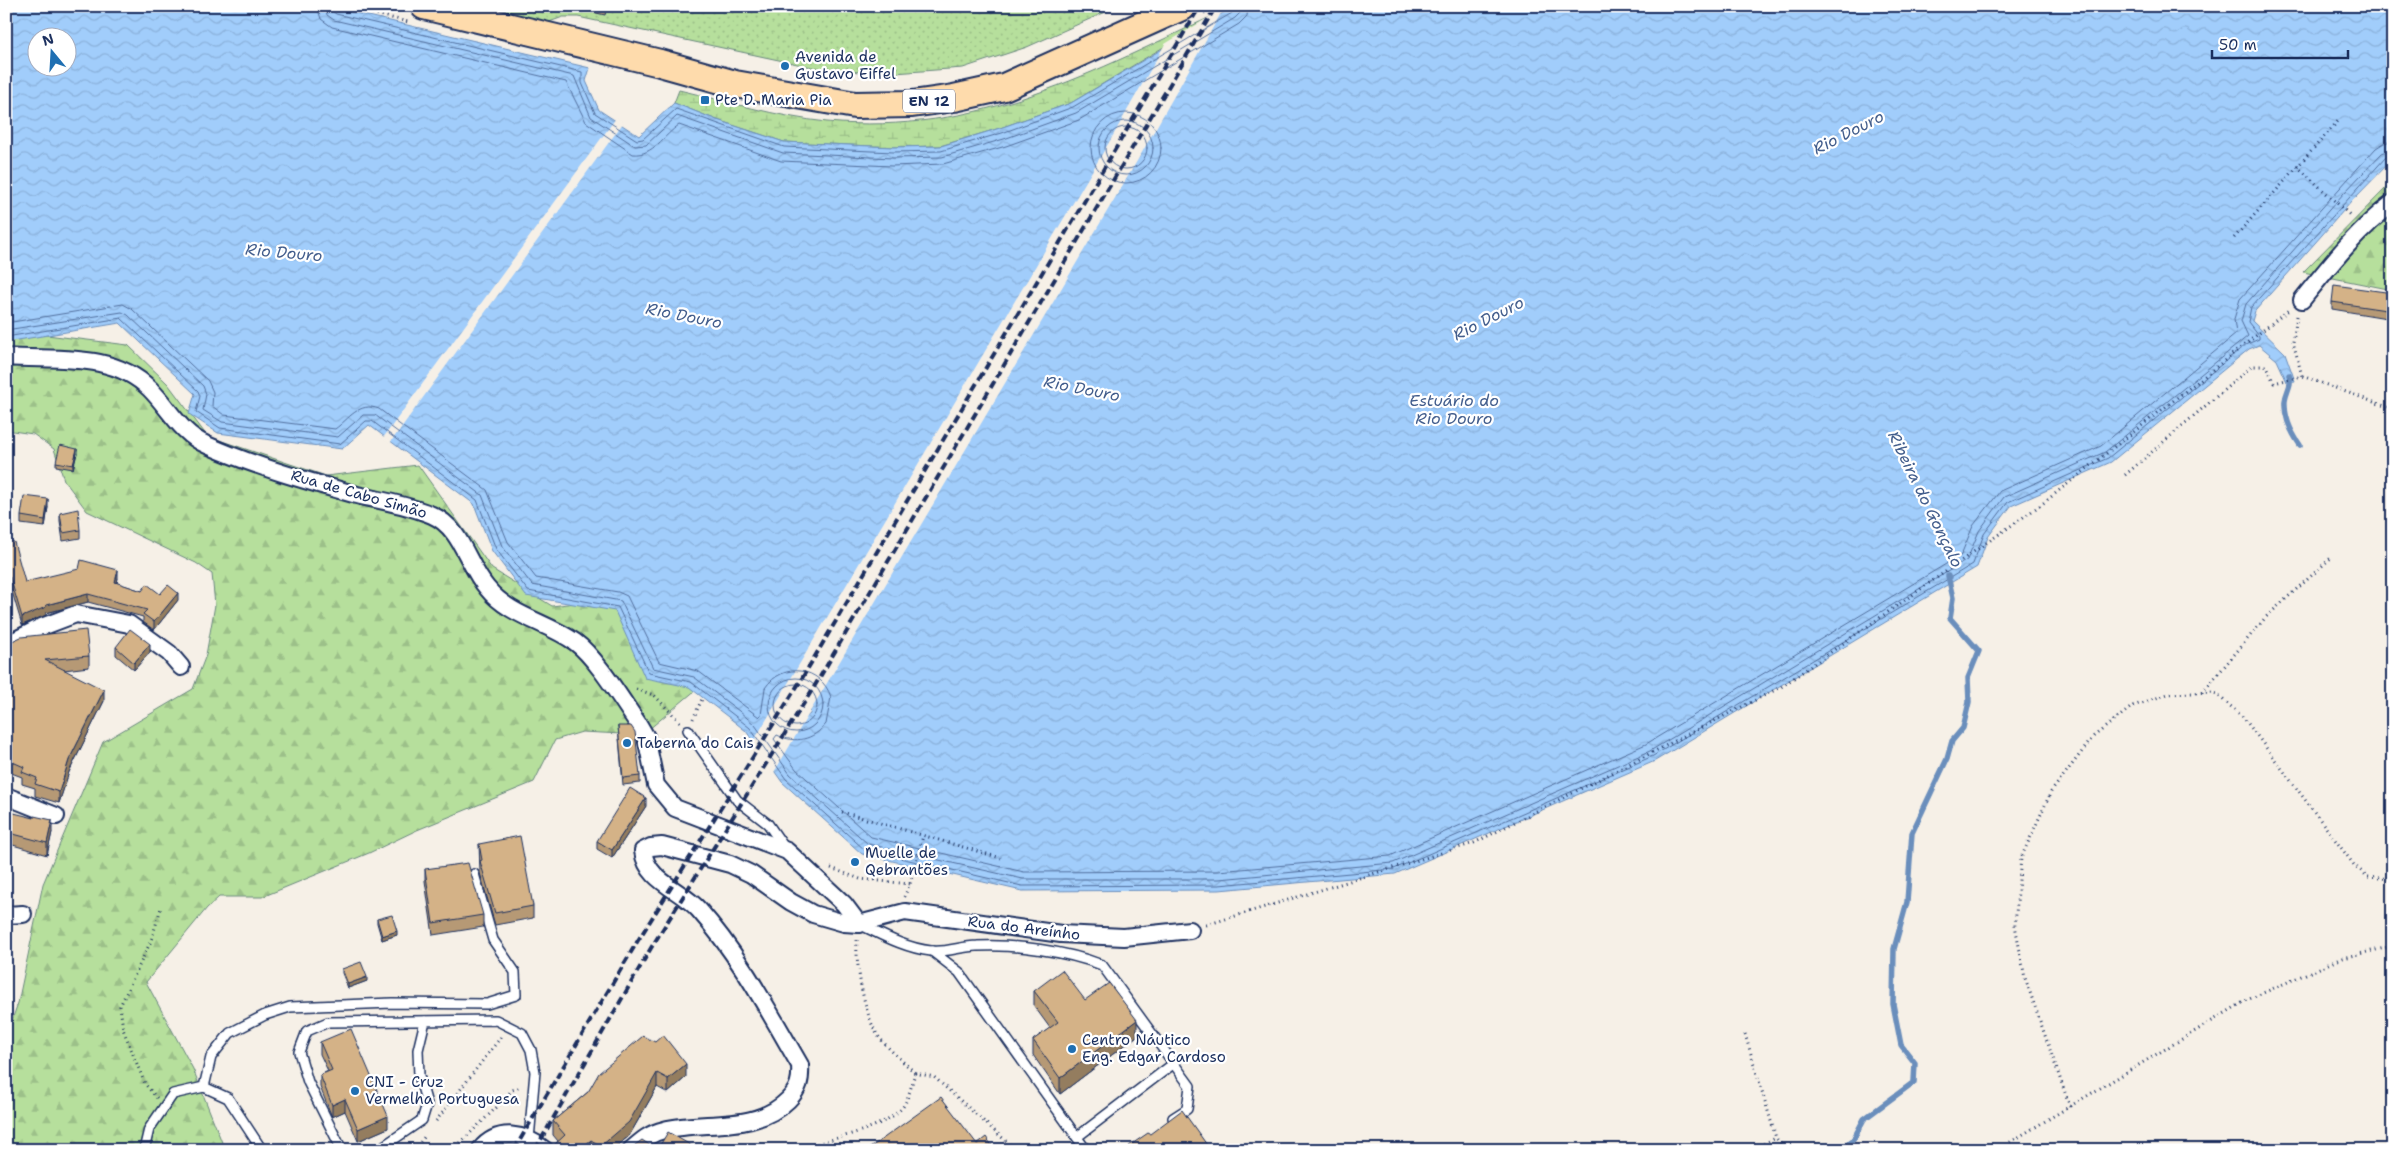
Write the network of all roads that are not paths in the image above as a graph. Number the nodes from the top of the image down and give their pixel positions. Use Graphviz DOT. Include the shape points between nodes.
graph roads {
  1 [pos="424,6"];
  2 [pos="1184,6"];
  3 [pos="2393,202"];
  4 [pos="2302,300"];
  5 [pos="6,357"];
  6 [pos="6,645"];
  7 [pos="181,667"];
  8 [pos="688,730"];
  9 [pos="6,796"];
  10 [pos="56,816"];
  11 [pos="787,851"];
  12 [pos="474,874"];
  13 [pos="23,914"];
  14 [pos="6,915"];
  15 [pos="859,924"];
  16 [pos="1190,930"];
  17 [pos="932,952"];
  18 [pos="425,1021"];
  19 [pos="1173,1064"];
  20 [pos="204,1087"];
  21 [pos="1166,1124"];
  22 [pos="1078,1136"];
  23 [pos="529,1139"];
  24 [pos="144,1150"];
  25 [pos="262,1150"];
  26 [pos="342,1150"];
  27 [pos="378,1150"];
  28 [pos="480,1150"];
  29 [pos="545,1150"];
  30 [pos="631,1150"];
  31 [pos="1086,1150"];
  1 -- 2 [label="main road, EN 12" via="735,84 855,105 912,104 1004,87"];
  3 -- 4 [label="street" via="2364,228"];
  5 -- 11 [label="street, Rua de Cabo Simão" via="112,365 148,387 185,431 205,444 438,518 452,530 491,593 509,607 570,639 583,650 646,737 656,785 675,808"];
  6 -- 7 [label="street" via="38,628 76,614 129,624 169,653"];
  8 -- 11 [label="lane" via="737,800 768,824"];
  9 -- 10 [label="street"];
  11 -- 15 [label="street" via="844,904"];
  12 -- 20 [label="lane" via="493,940 514,972 516,995 487,1004 290,1007 230,1033 211,1057"];
  13 -- 14 [label="street"];
  15 -- 16 [label="street, Rua do Areínho" via="905,912 1061,934 1124,937"];
  15 -- 17 [label="lane" via="897,942"];
  15 -- 30 [label="street" via="813,914 730,864 662,846 643,851 645,864 657,878 697,908 726,942 800,1065 801,1079 796,1092 775,1111 732,1124 663,1130 647,1137"];
  17 -- 19 [label="lane" via="977,946 1028,949 1082,958 1102,965"];
  17 -- 22 [label="lane" via="959,972"];
  18 -- 23 [label="lane" via="496,1020 522,1033 531,1050 535,1072"];
  18 -- 26 [label="lane" via="328,1022 307,1031 299,1052 308,1082"];
  18 -- 27 [label="lane" via="418,1050 419,1076 427,1104 422,1120"];
  19 -- 21 [label="lane" via="1190,1086 1187,1108"];
  19 -- 22 [label="lane"];
  20 -- 24 [label="lane" via="173,1094 149,1130"];
  20 -- 25 [label="lane" via="228,1098"];
  22 -- 31 [label="lane"];
  23 -- 28 [label="street" via="510,1134 499,1136"];
  23 -- 29 [label="street"];
}
